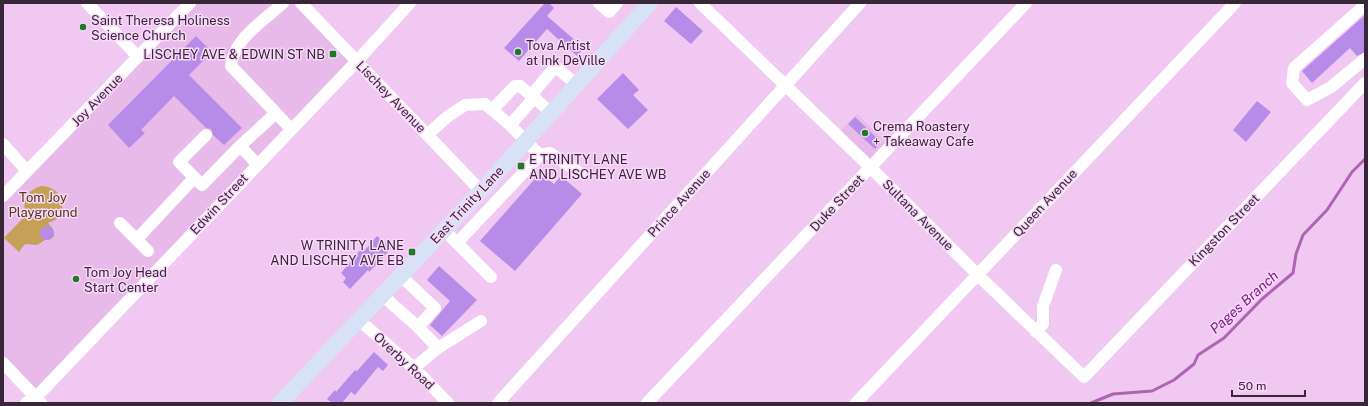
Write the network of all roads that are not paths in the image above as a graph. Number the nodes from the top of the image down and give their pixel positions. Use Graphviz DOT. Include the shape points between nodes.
graph roads {
  1 [pos="87,3"];
  2 [pos="190,3"];
  3 [pos="283,3"];
  4 [pos="301,3"];
  5 [pos="410,3"];
  6 [pos="599,3"];
  7 [pos="617,3"];
  8 [pos="649,3"];
  9 [pos="700,3"];
  10 [pos="860,3"];
  11 [pos="1026,3"];
  12 [pos="1235,3"];
  13 [pos="1365,5"];
  14 [pos="138,57"];
  15 [pos="1365,59"];
  16 [pos="357,62"];
  17 [pos="1365,83"];
  18 [pos="577,85"];
  19 [pos="784,86"];
  20 [pos="534,98"];
  21 [pos="492,110"];
  22 [pos="276,113"];
  23 [pos="552,113"];
  24 [pos="510,125"];
  25 [pos="291,129"];
  26 [pos="206,135"];
  27 [pos="427,135"];
  28 [pos="526,141"];
  29 [pos="3,144"];
  30 [pos="240,146"];
  31 [pos="540,156"];
  32 [pos="257,164"];
  33 [pos="870,167"];
  34 [pos="28,171"];
  35 [pos="580,173"];
  36 [pos="194,178"];
  37 [pos="481,191"];
  38 [pos="3,196"];
  39 [pos="120,223"];
  40 [pos="444,230"];
  41 [pos="136,240"];
  42 [pos="457,243"];
  43 [pos="148,251"];
  44 [pos="1056,270"];
  45 [pos="977,274"];
  46 [pos="401,276"];
  47 [pos="491,277"];
  48 [pos="382,295"];
  49 [pos="359,320"];
  50 [pos="481,321"];
  51 [pos="418,327"];
  52 [pos="1036,332"];
  53 [pos="438,348"];
  54 [pos="3,363"];
  55 [pos="414,368"];
  56 [pos="1084,377"];
  57 [pos="34,401"];
  58 [pos="280,403"];
  59 [pos="448,403"];
  60 [pos="498,403"];
  61 [pos="647,403"];
  62 [pos="856,403"];
  1 -- 14 [label="street"];
  2 -- 14 [label="street, Joy Avenue"];
  3 -- 22 [label="street" via="241,42 232,55 231,66"];
  4 -- 16 [label="street, Lischey Avenue"];
  5 -- 16 [label="street, Edwin Street"];
  6 -- 7 [label="street" via="609,12"];
  8 -- 18 [label="main road, East Trinity Lane"];
  9 -- 19 [label="street, Sultana Avenue"];
  10 -- 19 [label="street, Prince Avenue"];
  11 -- 33 [label="street, Duke Street"];
  12 -- 45 [label="street, Queen Avenue"];
  13 -- 15 [label="street" via="1294,68 1292,83 1307,100 1331,87"];
  14 -- 34 [label="street, Joy Avenue"];
  16 -- 25 [label="street, Edwin Street"];
  16 -- 27 [label="street, Lischey Avenue"];
  17 -- 56 [label="street, Kingston Street"];
  18 -- 20 [label="street" via="554,68 534,92"];
  18 -- 23 [label="main road, East Trinity Lane"];
  19 -- 33 [label="street, Sultana Avenue"];
  19 -- 60 [label="street, Prince Avenue"];
  20 -- 21 [label="street" via="520,86 515,86"];
  20 -- 23 [label="street"];
  20 -- 24 [label="street"];
  21 -- 24 [label="street"];
  21 -- 27 [label="street" via="485,104 465,105"];
  22 -- 25 [label="street"];
  22 -- 30 [label="street"];
  23 -- 28 [label="main road, East Trinity Lane"];
  24 -- 28 [label="street"];
  25 -- 32 [label="street, Edwin Street"];
  26 -- 36 [label="street" via="179,162"];
  27 -- 37 [label="street, Lischey Avenue"];
  28 -- 31 [label="street"];
  28 -- 37 [label="main road, East Trinity Lane"];
  29 -- 34 [label="street"];
  30 -- 32 [label="street"];
  30 -- 36 [label="street" via="202,185"];
  31 -- 35 [label="street" via="550,153"];
  31 -- 42 [label="street"];
  32 -- 57 [label="street, Edwin Street"];
  33 -- 45 [label="street, Sultana Avenue"];
  33 -- 61 [label="street, Duke Street"];
  34 -- 38 [label="street, Joy Avenue"];
  36 -- 41 [label="street"];
  37 -- 40 [label="main road, East Trinity Lane"];
  39 -- 41 [label="street"];
  40 -- 42 [label="street"];
  40 -- 46 [label="main road, East Trinity Lane"];
  41 -- 43 [label="street"];
  42 -- 47 [label="street"];
  44 -- 52 [label="street" via="1042,306 1042,324"];
  45 -- 52 [label="street, Sultana Avenue"];
  45 -- 62 [label="street, Queen Avenue"];
  46 -- 48 [label="main road, East Trinity Lane"];
  46 -- 51 [label="street" via="435,308"];
  48 -- 49 [label="main road, East Trinity Lane"];
  48 -- 51 [label="street"];
  49 -- 55 [label="street, Overby Road"];
  49 -- 58 [label="main road, East Trinity Lane"];
  50 -- 53 [label="street"];
  51 -- 53 [label="street"];
  52 -- 56 [label="street, Sultana Avenue"];
  53 -- 55 [label="street"];
  54 -- 57 [label="street"];
  55 -- 59 [label="street, Overby Road"];
}
